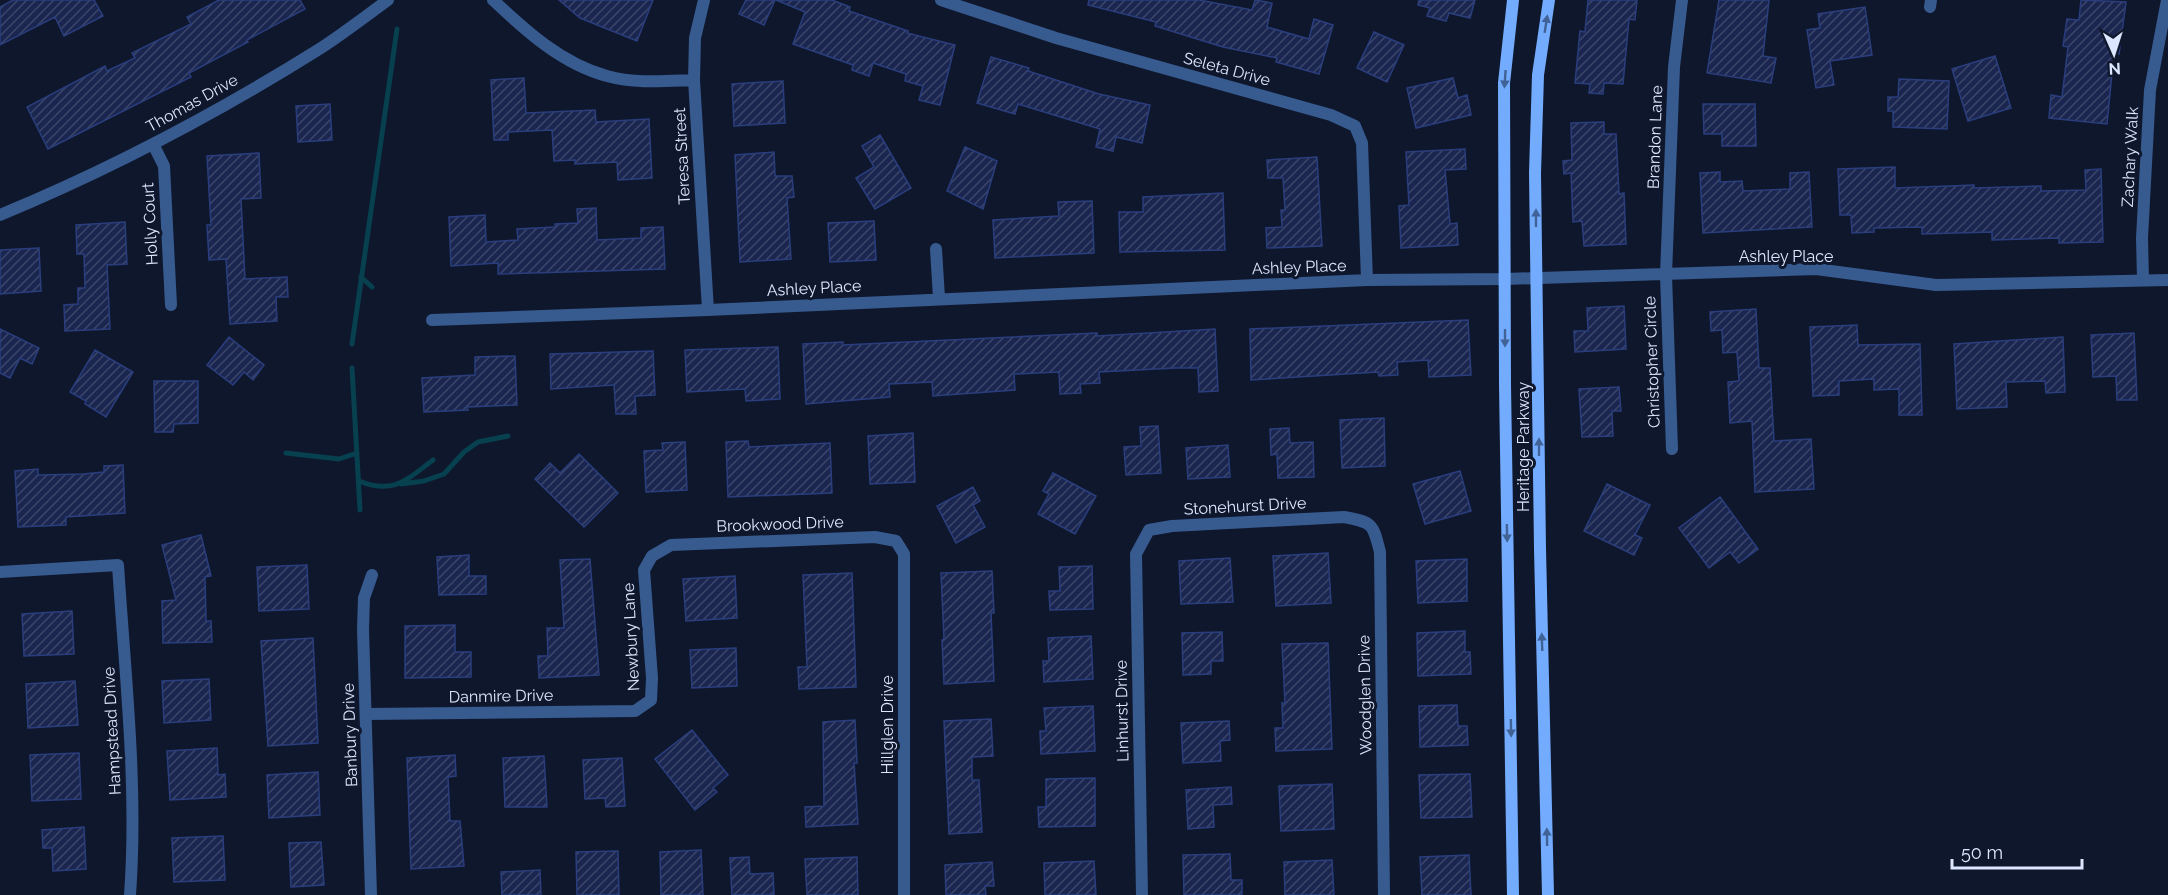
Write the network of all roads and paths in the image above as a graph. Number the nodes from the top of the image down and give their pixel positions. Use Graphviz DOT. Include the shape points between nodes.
graph roads {
  1 [pos="388,0"];
  2 [pos="493,0"];
  3 [pos="704,0"];
  4 [pos="941,0"];
  5 [pos="1513,0"];
  6 [pos="1549,0"];
  7 [pos="1683,0"];
  8 [pos="2167,0"];
  9 [pos="694,80"];
  10 [pos="153,144"];
  11 [pos="0,215"];
  12 [pos="936,249"];
  13 [pos="1666,275"];
  14 [pos="1536,277"];
  15 [pos="1505,279"];
  16 [pos="1367,280"];
  17 [pos="2143,280"];
  18 [pos="2168,280"];
  19 [pos="939,298"];
  20 [pos="171,305"];
  21 [pos="708,310"];
  22 [pos="432,320"];
  23 [pos="1672,448"];
  24 [pos="1344,517"];
  25 [pos="1149,530"];
  26 [pos="903,554"];
  27 [pos="652,556"];
  28 [pos="0,572"];
  29 [pos="372,575"];
  30 [pos="635,711"];
  31 [pos="367,714"];
  32 [pos="130,895"];
  33 [pos="371,895"];
  34 [pos="904,895"];
  35 [pos="1142,895"];
  36 [pos="1384,895"];
  37 [pos="1513,895"];
  38 [pos="1548,895"];
  1 -- 10 [label="street, Thomas Drive" via="322,47"];
  2 -- 9 [label="street" via="564,58 585,69 638,81"];
  3 -- 9 [label="street, Teresa Street" via="695,38"];
  4 -- 16 [label="street, Seleta Drive" via="1056,38 1331,115 1355,126 1362,143"];
  5 -- 15 [label="main road, Heritage Parkway, one-way" via="1504,83"];
  14 -- 6 [label="main road, Heritage Parkway, one-way" via="1538,75"];
  7 -- 13 [label="street, Brandon Lane" via="1674,67"];
  8 -- 17 [label="street, Zachary Walk" via="2150,90"];
  9 -- 21 [label="street, Teresa Street"];
  10 -- 11 [label="street, Thomas Drive"];
  10 -- 20 [label="street, Holly Court" via="164,166"];
  12 -- 19 [label="street"];
  13 -- 14 [label="street, Ashley Place"];
  13 -- 17 [label="street, Ashley Place" via="1816,269 1936,285"];
  13 -- 23 [label="street, Christopher Circle"];
  14 -- 15 [label="street, Ashley Place"];
  38 -- 14 [label="main road, Heritage Parkway, one-way"];
  15 -- 16 [label="street, Ashley Place"];
  15 -- 37 [label="main road, Heritage Parkway, one-way"];
  16 -- 19 [label="street, Ashley Place"];
  17 -- 18 [label="street, Ashley Place"];
  19 -- 21 [label="street, Ashley Place"];
  21 -- 22 [label="street, Ashley Place"];
  24 -- 25 [label="street, Stonehurst Drive"];
  24 -- 36 [label="street, Woodglen Drive" via="1365,521 1375,532 1380,552"];
  25 -- 35 [label="street, Linhurst Drive" via="1136,554"];
  26 -- 27 [label="street, Brookwood Drive" via="896,541 875,537 670,545"];
  26 -- 34 [label="street, Hillglen Drive"];
  27 -- 30 [label="street, Newbury Lane" via="644,570 651,700"];
  28 -- 32 [label="street, Hampstead Drive" via="118,565 132,782 134,846"];
  29 -- 31 [label="street, Banbury Drive" via="364,598"];
  30 -- 31 [label="street, Danmire Drive"];
  31 -- 33 [label="street, Banbury Drive"];
}
